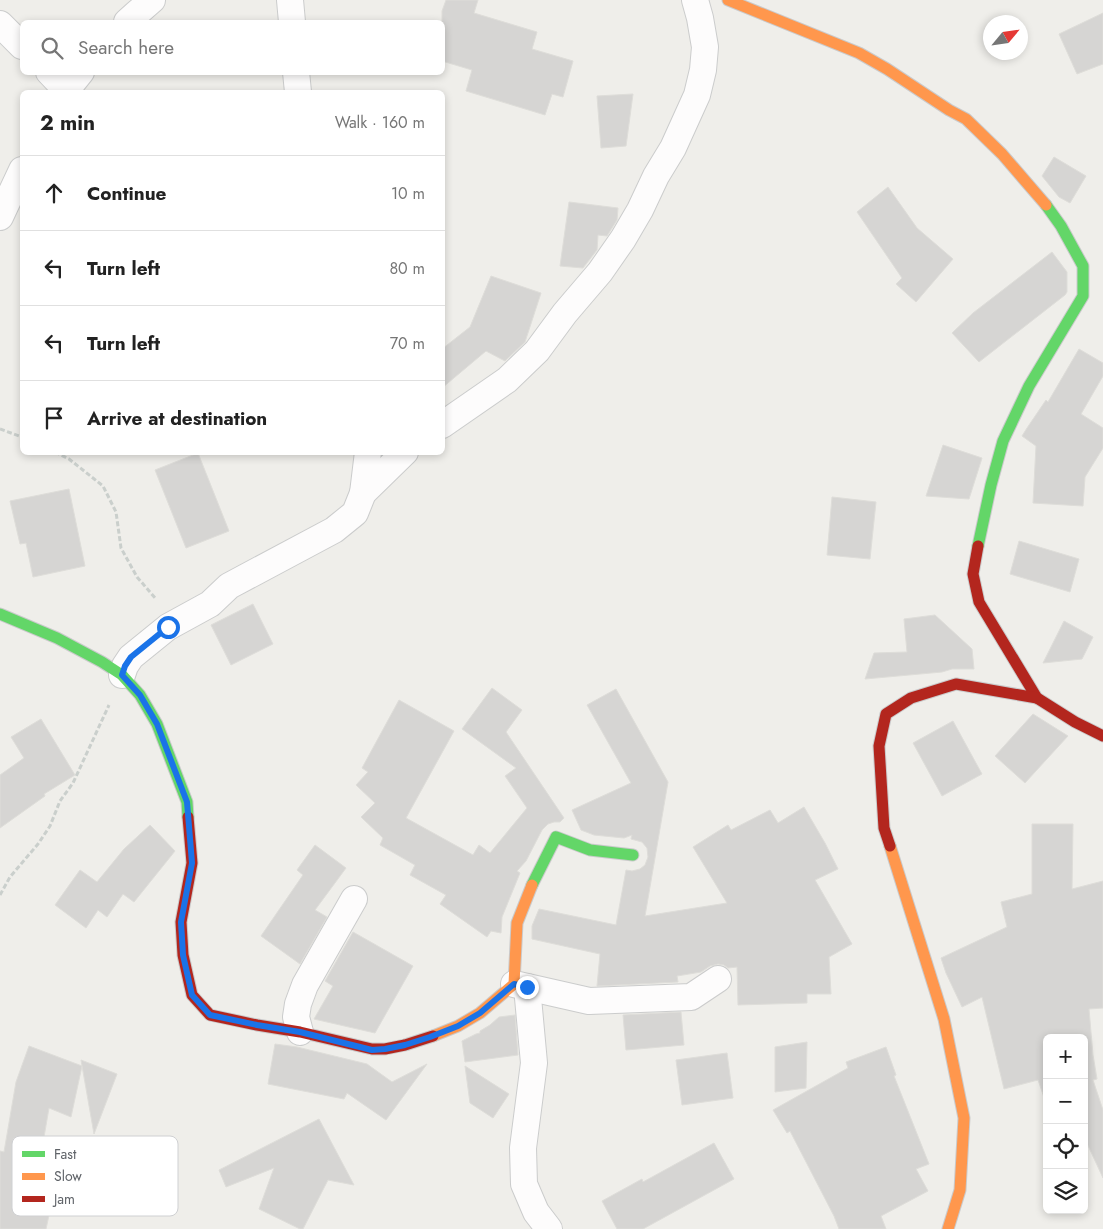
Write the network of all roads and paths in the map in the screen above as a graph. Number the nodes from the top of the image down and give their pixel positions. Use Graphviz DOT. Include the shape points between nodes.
graph roads {
  1 [pos="152,0"];
  2 [pos="290,0"];
  3 [pos="695,0"];
  4 [pos="728,0"];
  5 [pos="129,20"];
  6 [pos="292,20"];
  7 [pos="0,24"];
  8 [pos="20,44"];
  9 [pos="296,75"];
  10 [pos="298,90"];
  11 [pos="20,174"];
  12 [pos="0,216"];
  13 [pos="445,423"];
  14 [pos="0,429"];
  15 [pos="20,436"];
  16 [pos="60,455"];
  17 [pos="368,455"];
  18 [pos="402,455"];
  19 [pos="363,492"];
  20 [pos="0,614"];
  21 [pos="176,622"];
  22 [pos="122,675"];
  23 [pos="1037,698"];
  24 [pos="1103,736"];
  25 [pos="634,855"];
  26 [pos="0,895"];
  27 [pos="354,899"];
  28 [pos="718,980"];
  29 [pos="521,986"];
  30 [pos="300,1032"];
  31 [pos="549,1229"];
  32 [pos="948,1229"];
  1 -- 5 [label="street"];
  2 -- 6 [label="street"];
  3 -- 13 [label="street" via="705,47 697,95 640,210 600,272 537,350 507,380"];
  4 -- 23 [label="street" via="859,53 966,119 1040,197 1083,266 1083,296 1029,386 1003,441 973,574 979,602"];
  7 -- 8 [label="street"];
  9 -- 10 [label="street"];
  11 -- 12 [label="street"];
  14 -- 15 [label="path"];
  16 -- 21 [label="path" via="103,486 116,512 121,548 137,576"];
  17 -- 19 [label="street"];
  18 -- 19 [label="street"];
  19 -- 21 [label="street" via="355,513 334,530 229,586 210,604"];
  20 -- 22 [label="street" via="57,638"];
  21 -- 22 [label="street" via="131,657"];
  22 -- 26 [label="path" via="92,744 50,826"];
  22 -- 30 [label="street" via="140,695 157,724 187,802 192,863 181,922 183,955 192,995 210,1015"];
  23 -- 24 [label="street"];
  23 -- 32 [label="street" via="956,684 911,698 886,714 879,746 884,828 944,1019 964,1118 960,1190"];
  25 -- 29 [label="street" via="590,850 556,837 535,877 517,923"];
  27 -- 30 [label="street" via="305,985 296,1017"];
  28 -- 29 [label="street" via="691,997 589,1001"];
  29 -- 30 [label="street" via="458,1026 405,1045 372,1050"];
  29 -- 31 [label="street" via="534,1063 523,1148 524,1184 536,1212"];
}
